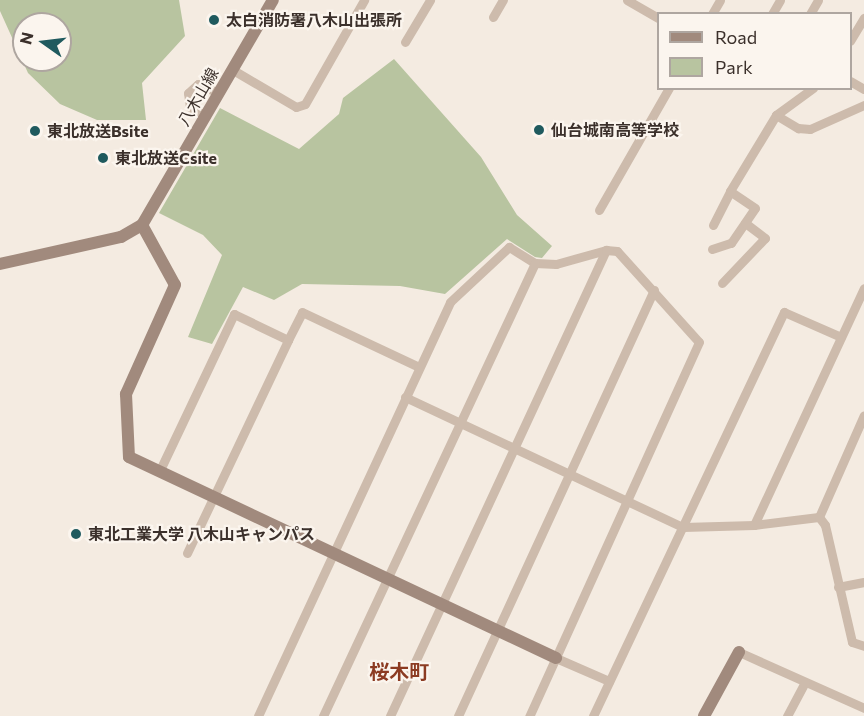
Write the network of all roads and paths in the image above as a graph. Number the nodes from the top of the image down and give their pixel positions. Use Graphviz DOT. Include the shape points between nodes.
graph roads {
  1 [pos="273,0"];
  2 [pos="364,0"];
  3 [pos="430,0"];
  4 [pos="503,0"];
  5 [pos="627,0"];
  6 [pos="493,16"];
  7 [pos="657,17"];
  8 [pos="864,18"];
  9 [pos="852,37"];
  10 [pos="405,42"];
  11 [pos="233,70"];
  12 [pos="668,90"];
  13 [pos="810,90"];
  14 [pos="219,93"];
  15 [pos="864,105"];
  16 [pos="776,115"];
  17 [pos="206,116"];
  18 [pos="730,191"];
  19 [pos="599,210"];
  20 [pos="745,223"];
  21 [pos="142,225"];
  22 [pos="713,225"];
  23 [pos="712,249"];
  24 [pos="606,250"];
  25 [pos="535,263"];
  26 [pos="0,264"];
  27 [pos="722,283"];
  28 [pos="864,288"];
  29 [pos="654,290"];
  30 [pos="841,337"];
  31 [pos="288,340"];
  32 [pos="419,367"];
  33 [pos="405,397"];
  34 [pos="864,415"];
  35 [pos="460,422"];
  36 [pos="513,448"];
  37 [pos="159,472"];
  38 [pos="568,472"];
  39 [pos="214,498"];
  40 [pos="628,502"];
  41 [pos="819,517"];
  42 [pos="754,525"];
  43 [pos="683,527"];
  44 [pos="187,553"];
  45 [pos="333,553"];
  46 [pos="388,579"];
  47 [pos="864,582"];
  48 [pos="838,587"];
  49 [pos="441,604"];
  50 [pos="497,630"];
  51 [pos="864,646"];
  52 [pos="739,652"];
  53 [pos="556,658"];
  54 [pos="609,681"];
  55 [pos="805,682"];
  56 [pos="864,709"];
  57 [pos="258,716"];
  58 [pos="323,716"];
  59 [pos="390,716"];
  60 [pos="458,716"];
  61 [pos="530,716"];
  62 [pos="593,716"];
  63 [pos="704,716"];
  64 [pos="787,716"];
  65 [pos="861,716"];
  1 -- 11 [label="street, 八木山線"];
  2 -- 11 [label="street" via="305,104 296,107"];
  3 -- 10 [label="street"];
  4 -- 6 [label="street"];
  5 -- 7 [label="street"];
  8 -- 9 [label="street"];
  11 -- 14 [label="street, 八木山線"];
  12 -- 19 [label="street"];
  13 -- 16 [label="street"];
  14 -- 17 [label="street, 八木山線"];
  14 -- 17 [label="street" via="198,84 188,93 190,107"];
  15 -- 16 [label="street" via="810,129"];
  16 -- 18 [label="street"];
  17 -- 21 [label="street, 八木山線"];
  18 -- 20 [label="street" via="755,208"];
  18 -- 22 [label="street"];
  20 -- 23 [label="street" via="731,243"];
  20 -- 27 [label="street" via="765,238"];
  21 -- 26 [label="street" via="121,237"];
  21 -- 37 [label="street" via="175,285 126,394 127,450 134,460"];
  24 -- 25 [label="street" via="556,264"];
  24 -- 29 [label="street" via="617,251"];
  24 -- 36 [label="street"];
  25 -- 32 [label="street" via="509,247 450,302"];
  25 -- 35 [label="street"];
  28 -- 30 [label="street"];
  29 -- 38 [label="street"];
  29 -- 40 [label="street" via="699,342"];
  30 -- 42 [label="street"];
  30 -- 43 [label="street" via="784,312"];
  31 -- 32 [label="street" via="302,312"];
  31 -- 37 [label="street" via="234,314"];
  31 -- 39 [label="street"];
  32 -- 33 [label="street"];
  33 -- 35 [label="street"];
  33 -- 45 [label="street"];
  34 -- 41 [label="street"];
  35 -- 36 [label="street"];
  35 -- 46 [label="street"];
  36 -- 38 [label="street"];
  36 -- 49 [label="street"];
  37 -- 39 [label="street"];
  38 -- 40 [label="street"];
  38 -- 50 [label="street"];
  39 -- 44 [label="street"];
  39 -- 45 [label="street"];
  40 -- 43 [label="street"];
  40 -- 53 [label="street"];
  41 -- 42 [label="street"];
  41 -- 48 [label="street" via="825,525"];
  42 -- 43 [label="street"];
  43 -- 54 [label="street"];
  45 -- 46 [label="street"];
  45 -- 57 [label="street"];
  46 -- 49 [label="street"];
  46 -- 58 [label="street"];
  47 -- 48 [label="street"];
  48 -- 51 [label="street" via="852,642"];
  49 -- 50 [label="street"];
  49 -- 59 [label="street"];
  50 -- 53 [label="street"];
  50 -- 60 [label="street"];
  52 -- 55 [label="street"];
  52 -- 63 [label="street"];
  53 -- 54 [label="street"];
  53 -- 61 [label="street"];
  54 -- 62 [label="street"];
  55 -- 56 [label="street"];
  55 -- 64 [label="street"];
  56 -- 65 [label="street"];
}
